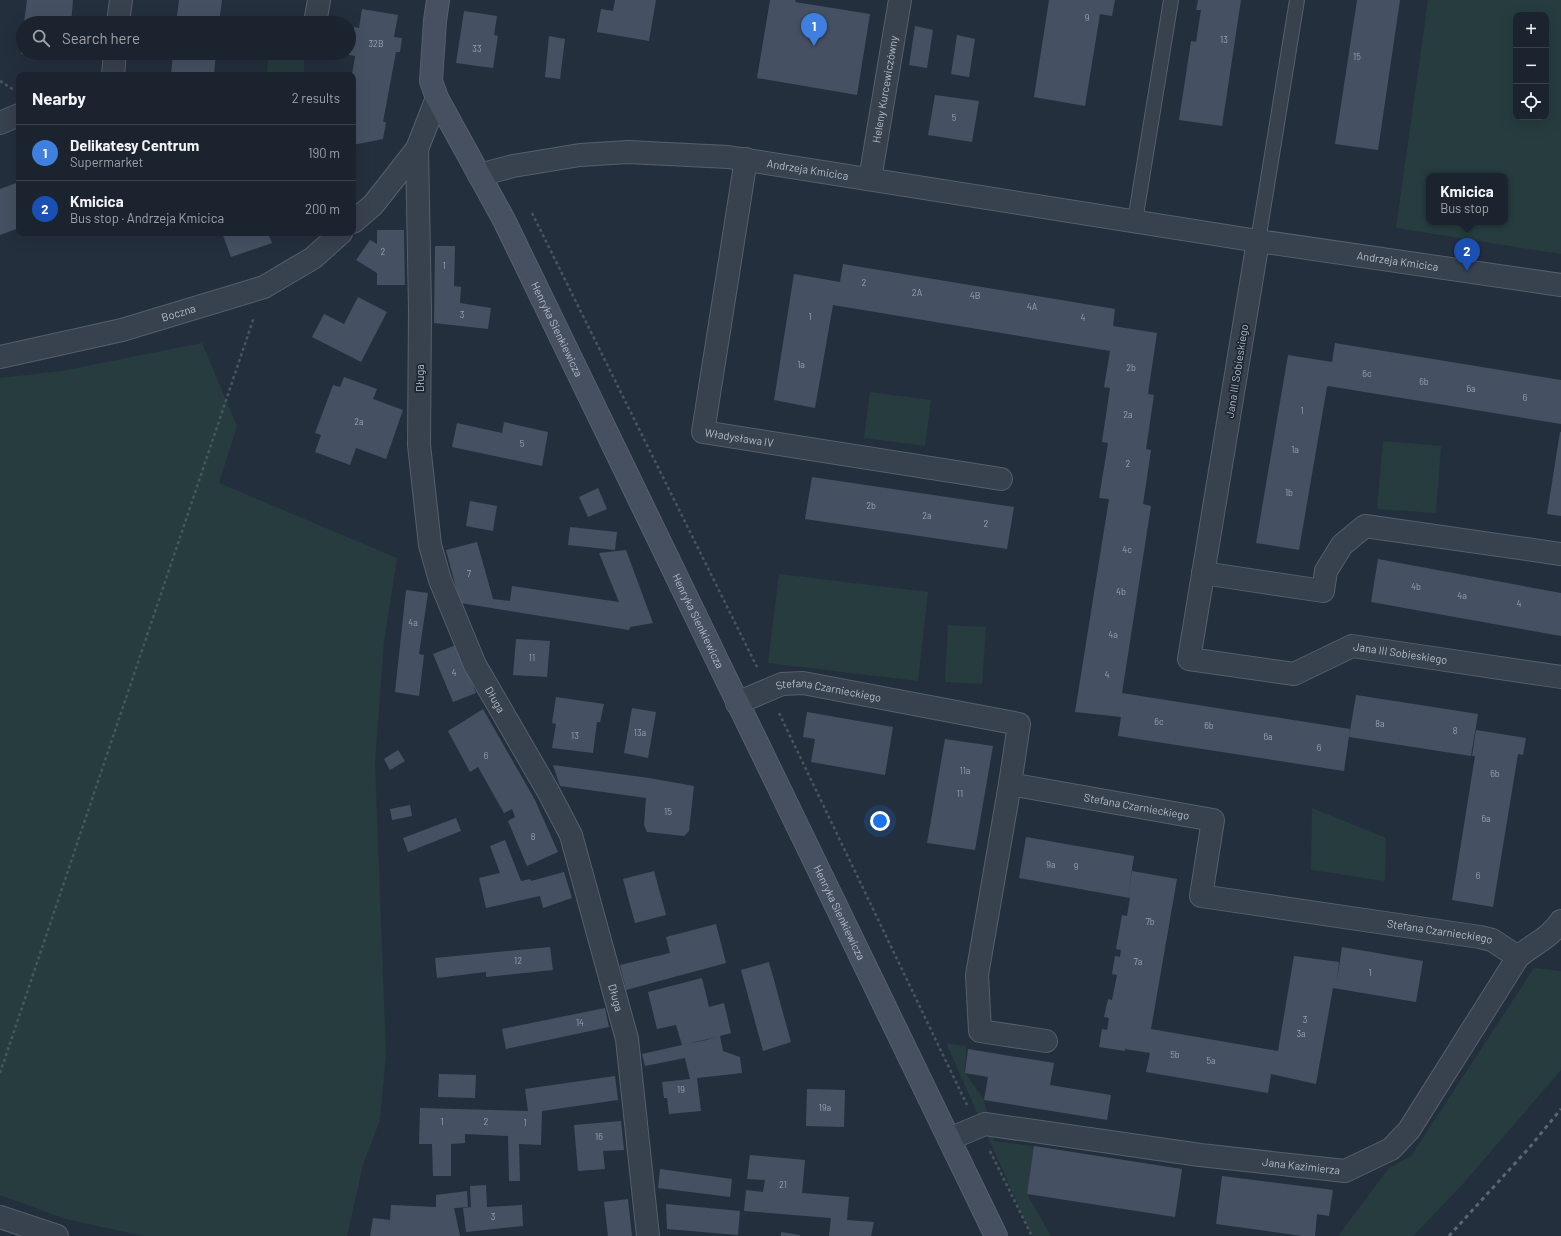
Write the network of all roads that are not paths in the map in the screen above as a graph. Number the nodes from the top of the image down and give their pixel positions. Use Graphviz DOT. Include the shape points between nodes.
graph roads {
  1 [pos="121,0"];
  2 [pos="319,0"];
  3 [pos="438,0"];
  4 [pos="900,0"];
  5 [pos="1171,0"];
  6 [pos="1297,0"];
  7 [pos="119,16"];
  8 [pos="316,16"];
  9 [pos="114,60"];
  10 [pos="113,72"];
  11 [pos="437,98"];
  12 [pos="16,117"];
  13 [pos="0,124"];
  14 [pos="417,149"];
  15 [pos="746,159"];
  16 [pos="479,175"];
  17 [pos="870,179"];
  18 [pos="356,219"];
  19 [pos="1135,221"];
  20 [pos="338,236"];
  21 [pos="1258,241"];
  22 [pos="1561,285"];
  23 [pos="0,357"];
  24 [pos="1001,478"];
  25 [pos="1561,554"];
  26 [pos="1203,573"];
  27 [pos="1561,677"];
  28 [pos="737,703"];
  29 [pos="1010,784"];
  30 [pos="1561,921"];
  31 [pos="1518,957"];
  32 [pos="1046,1041"];
  33 [pos="949,1139"];
  34 [pos="0,1217"];
  35 [pos="57,1236"];
  36 [pos="648,1236"];
  37 [pos="996,1236"];
  1 -- 7 [label="street"];
  2 -- 8 [label="street"];
  3 -- 11 [label="street, Henryka Sienkiewicza" via="431,81"];
  4 -- 17 [label="street, Heleny Kurcewiczówny"];
  5 -- 19 [label="lane"];
  6 -- 21 [label="lane"];
  9 -- 10 [label="street"];
  11 -- 14 [label="street"];
  11 -- 16 [label="street, Henryka Sienkiewicza"];
  12 -- 13 [label="street"];
  14 -- 18 [label="street" via="373,204"];
  14 -- 36 [label="street, Długa" via="419,445 430,545 440,580 475,665 571,835 627,1039"];
  15 -- 16 [label="street, Andrzeja Kmicica" via="685,153 628,152 539,161"];
  15 -- 17 [label="street, Andrzeja Kmicica"];
  15 -- 24 [label="street, Władysława IV" via="704,432"];
  16 -- 28 [label="street, Henryka Sienkiewicza" via="504,220"];
  17 -- 19 [label="street, Andrzeja Kmicica"];
  19 -- 21 [label="street, Andrzeja Kmicica"];
  20 -- 23 [label="street, Boczna" via="313,258 264,287 122,330"];
  21 -- 22 [label="street, Andrzeja Kmicica"];
  21 -- 26 [label="street, Jana III Sobieskiego"];
  25 -- 26 [label="street" via="1365,526 1342,545 1326,571 1323,591"];
  26 -- 27 [label="street, Jana III Sobieskiego" via="1189,659 1294,674 1352,646"];
  28 -- 29 [label="street, Stefana Czarnieckiego" via="782,684 803,683 1019,724"];
  28 -- 33 [label="street, Henryka Sienkiewicza"];
  29 -- 31 [label="street, Stefana Czarnieckiego" via="1213,820 1201,896 1480,937 1492,940"];
  29 -- 32 [label="street" via="978,976 980,1031"];
  30 -- 31 [label="street, Jana Kazimierza" via="1547,938 1532,945"];
  31 -- 33 [label="street, Jana Kazimierza" via="1409,1130 1391,1149 1345,1171 984,1124"];
  33 -- 37 [label="street, Henryka Sienkiewicza"];
  34 -- 35 [label="street"];
}
